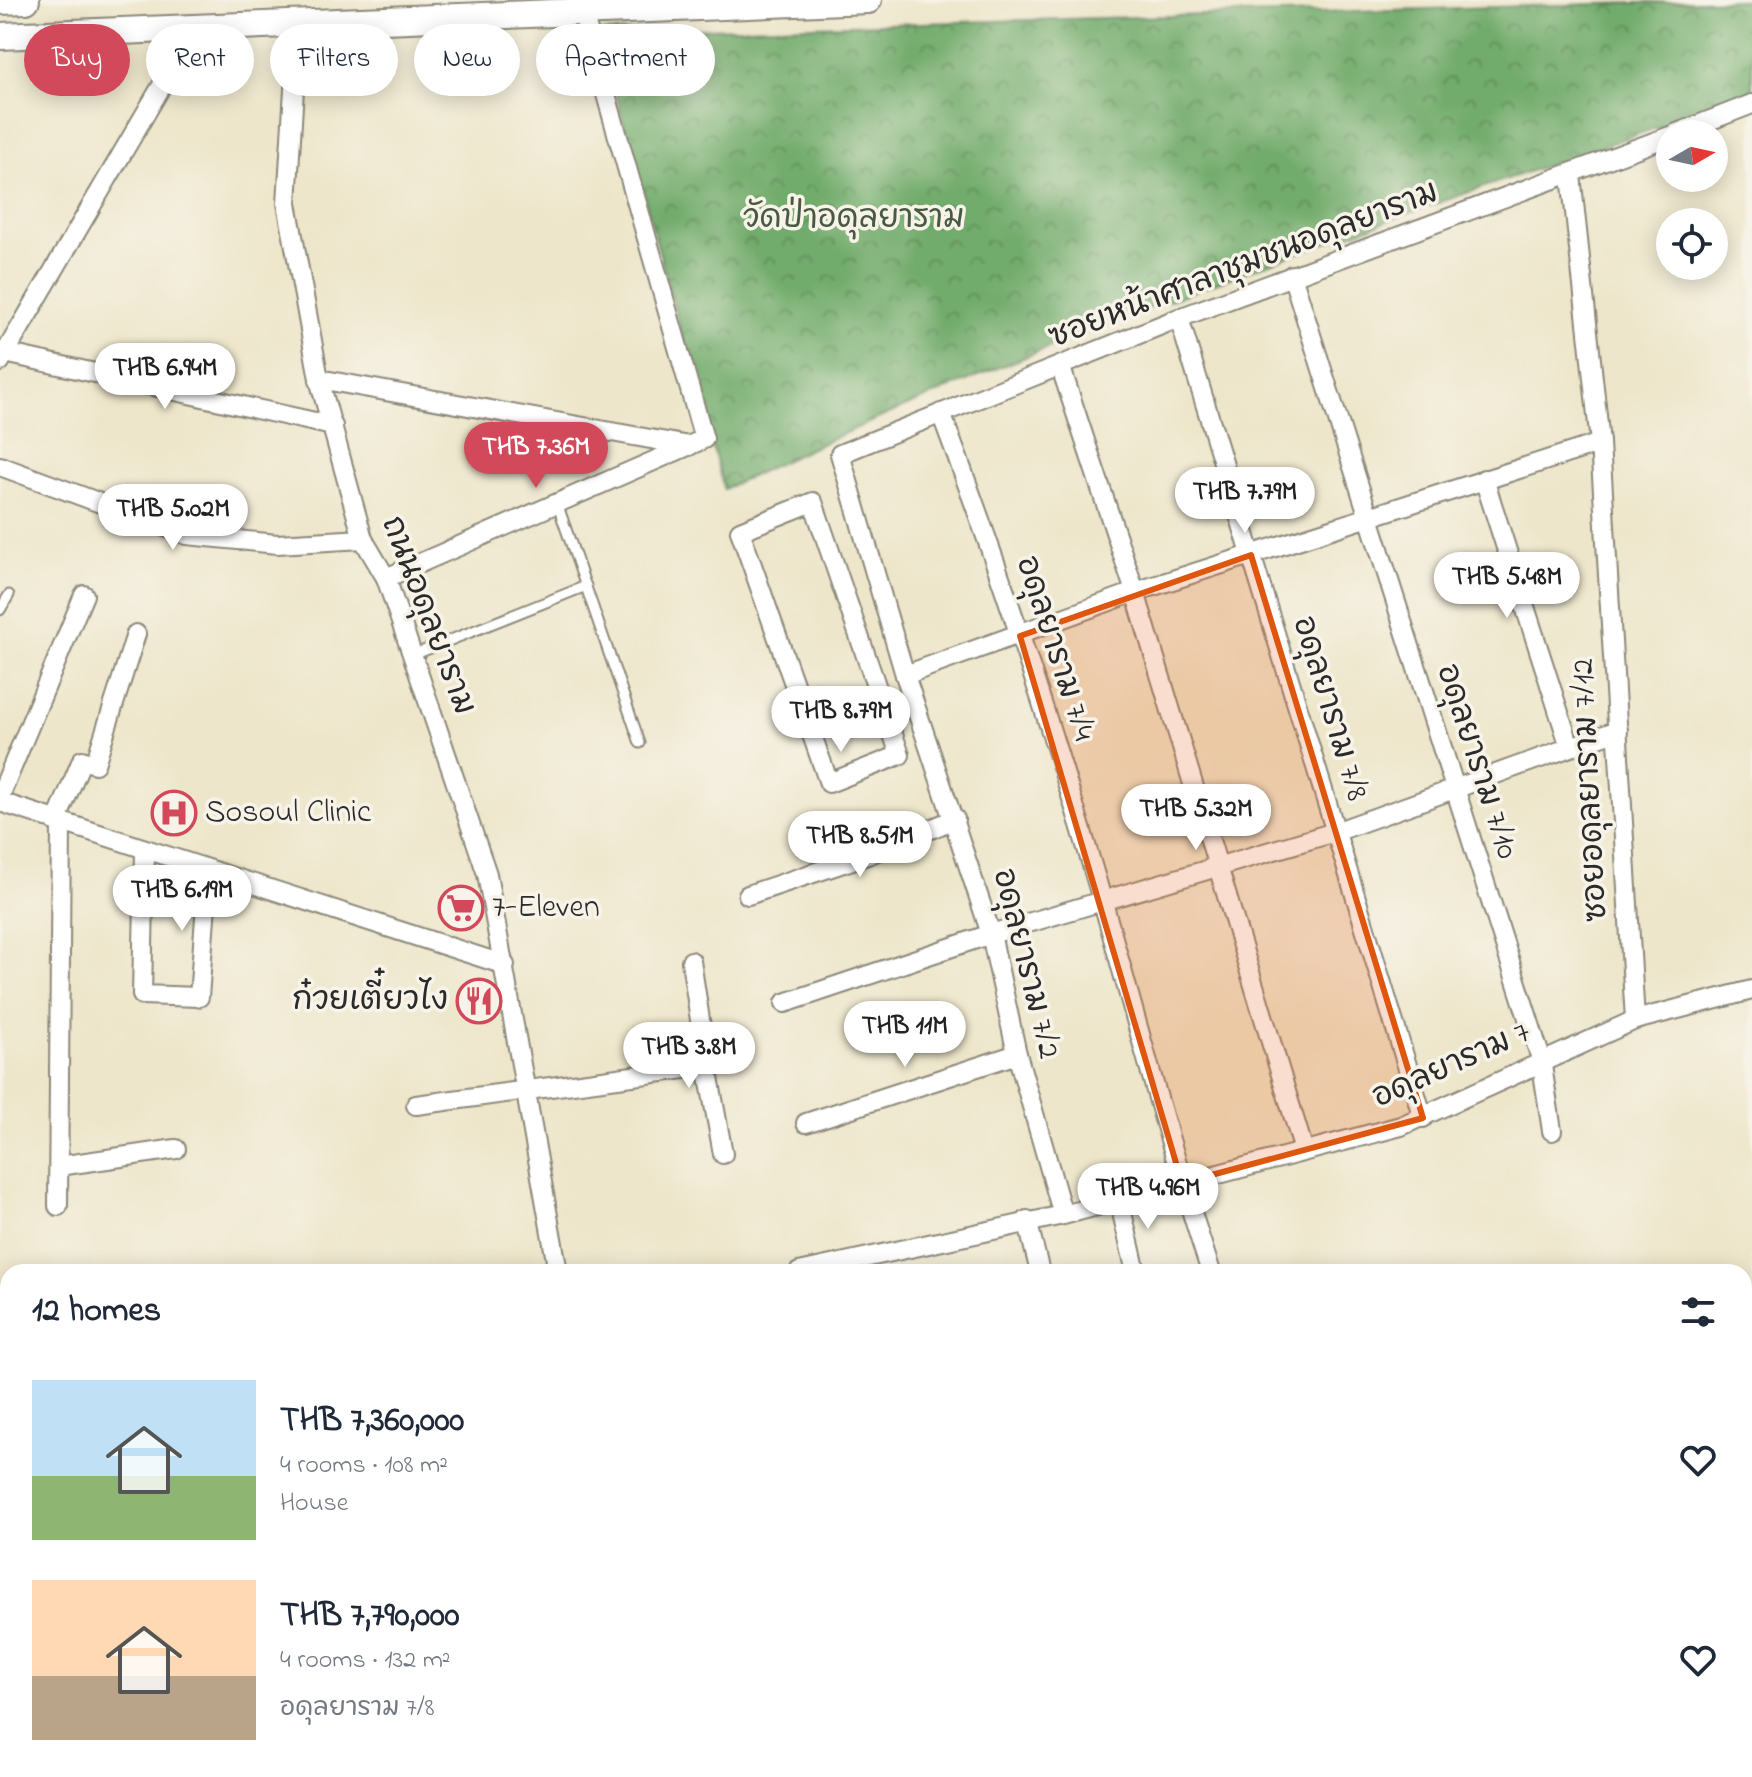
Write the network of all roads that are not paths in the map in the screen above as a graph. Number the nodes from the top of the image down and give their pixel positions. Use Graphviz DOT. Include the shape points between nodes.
graph roads {
  1 [pos="26,0"];
  2 [pos="868,0"];
  3 [pos="0,1"];
  4 [pos="833,1"];
  5 [pos="582,10"];
  6 [pos="298,24"];
  7 [pos="146,31"];
  8 [pos="0,36"];
  9 [pos="156,96"];
  10 [pos="294,96"];
  11 [pos="1752,104"];
  12 [pos="1711,120"];
  13 [pos="1656,142"];
  14 [pos="1571,175"];
  15 [pos="1292,275"];
  16 [pos="1179,318"];
  17 [pos="3,357"];
  18 [pos="1061,368"];
  19 [pos="319,379"];
  20 [pos="941,413"];
  21 [pos="333,426"];
  22 [pos="1600,443"];
  23 [pos="689,446"];
  24 [pos="840,454"];
  25 [pos="0,466"];
  26 [pos="1484,479"];
  27 [pos="557,503"];
  28 [pos="1366,517"];
  29 [pos="363,539"];
  30 [pos="1251,555"];
  31 [pos="386,578"];
  32 [pos="586,586"];
  33 [pos="1135,592"];
  34 [pos="9,595"];
  35 [pos="84,595"];
  36 [pos="0,610"];
  37 [pos="887,612"];
  38 [pos="855,623"];
  39 [pos="136,634"];
  40 [pos="1020,636"];
  41 [pos="413,655"];
  42 [pos="905,675"];
  43 [pos="1618,730"];
  44 [pos="640,743"];
  45 [pos="1570,747"];
  46 [pos="1453,789"];
  47 [pos="0,799"];
  48 [pos="955,819"];
  49 [pos="58,823"];
  50 [pos="1335,832"];
  51 [pos="145,850"];
  52 [pos="1219,867"];
  53 [pos="145,882"];
  54 [pos="748,895"];
  55 [pos="1103,903"];
  56 [pos="991,934"];
  57 [pos="691,961"];
  58 [pos="505,965"];
  59 [pos="1752,990"];
  60 [pos="785,1003"];
  61 [pos="1635,1020"];
  62 [pos="1017,1054"];
  63 [pos="1541,1059"];
  64 [pos="707,1066"];
  65 [pos="526,1092"];
  66 [pos="416,1105"];
  67 [pos="1423,1118"];
  68 [pos="806,1123"];
  69 [pos="1552,1131"];
  70 [pos="176,1149"];
  71 [pos="1304,1151"];
  72 [pos="723,1154"];
  73 [pos="59,1166"];
  74 [pos="1182,1183"];
  75 [pos="1119,1200"];
  76 [pos="58,1206"];
  77 [pos="1063,1215"];
  78 [pos="1027,1220"];
  79 [pos="557,1264"];
  80 [pos="834,1264"];
  81 [pos="1038,1264"];
  82 [pos="1134,1264"];
  83 [pos="1208,1264"];
  1 -- 3 [label="main road"];
  2 -- 4 [label="main road"];
  4 -- 5 [label="main road"];
  5 -- 6 [label="main road"];
  5 -- 23 [label="street" via="704,439"];
  7 -- 8 [label="main road"];
  9 -- 17 [label="street"];
  10 -- 19 [label="street, ถนนอดุลยาราม" via="287,203"];
  11 -- 12 [label="street, ซอยหน้าศาลาชุมชนอดุลยาราม"];
  13 -- 14 [label="street, ซอยหน้าศาลาชุมชนอดุลยาราม"];
  14 -- 15 [label="street, ซอยหน้าศาลาชุมชนอดุลยาราม"];
  14 -- 22 [label="street, ซอยอดุลยาราม 7/12"];
  15 -- 16 [label="street, ซอยหน้าศาลาชุมชนอดุลยาราม"];
  15 -- 28 [label="street, อดุลยาราม 7/10"];
  16 -- 18 [label="street, ซอยหน้าศาลาชุมชนอดุลยาราม"];
  16 -- 30 [label="street, อดุลยาราม 7/8"];
  17 -- 21 [label="street"];
  18 -- 20 [label="street, ซอยหน้าศาลาชุมชนอดุลยาราม"];
  18 -- 33 [label="street"];
  19 -- 21 [label="street, ถนนอดุลยาราม"];
  19 -- 23 [label="street"];
  20 -- 24 [label="street, ซอยหน้าศาลาชุมชนอดุลยาราม"];
  20 -- 40 [label="street, อดุลยาราม 7/4"];
  21 -- 29 [label="street, ถนนอดุลยาราม"];
  22 -- 26 [label="street"];
  22 -- 43 [label="street, ซอยอดุลยาราม 7/12"];
  23 -- 27 [label="street"];
  24 -- 37 [label="street, อดุลยาราม 7/2"];
  25 -- 29 [label="street" via="187,535 277,544"];
  26 -- 28 [label="street"];
  26 -- 45 [label="street"];
  27 -- 31 [label="street"];
  27 -- 32 [label="lane"];
  28 -- 30 [label="street"];
  28 -- 46 [label="street, อดุลยาราม 7/10"];
  29 -- 31 [label="street, ถนนอดุลยาราม"];
  30 -- 33 [label="street"];
  30 -- 50 [label="street, อดุลยาราม 7/8"];
  31 -- 41 [label="street, ถนนอดุลยาราม"];
  32 -- 41 [label="lane"];
  32 -- 44 [label="lane"];
  33 -- 40 [label="street"];
  33 -- 52 [label="street"];
  34 -- 36 [label="lane"];
  35 -- 47 [label="street"];
  37 -- 38 [label="street"];
  37 -- 42 [label="street, อดุลยาราม 7/2"];
  38 -- 38 [label="street" via="900,755 829,783 740,531 813,502"];
  39 -- 49 [label="street" via="95,764 82,760"];
  40 -- 42 [label="street"];
  40 -- 55 [label="street, อดุลยาราม 7/4"];
  41 -- 58 [label="street, ถนนอดุลยาราม" via="487,874"];
  42 -- 48 [label="street, อดุลยาราม 7/2"];
  43 -- 45 [label="street"];
  43 -- 61 [label="street, ซอยอดุลยาราม 7/12"];
  45 -- 46 [label="street"];
  46 -- 50 [label="street"];
  46 -- 63 [label="street, อดุลยาราม 7/10"];
  47 -- 49 [label="street"];
  48 -- 54 [label="street"];
  48 -- 56 [label="street, อดุลยาราม 7/2"];
  49 -- 51 [label="street"];
  49 -- 73 [label="street"];
  50 -- 52 [label="street"];
  50 -- 67 [label="street, อดุลยาราม 7/8"];
  51 -- 53 [label="street"];
  51 -- 58 [label="street"];
  52 -- 55 [label="street"];
  52 -- 71 [label="street"];
  53 -- 53 [label="street" via="142,995 199,997 206,904"];
  55 -- 56 [label="street"];
  55 -- 74 [label="street, อดุลยาราม 7/4"];
  56 -- 60 [label="street"];
  56 -- 62 [label="street, อดุลยาราม 7/2"];
  57 -- 64 [label="street"];
  58 -- 65 [label="street, ถนนอดุลยาราม"];
  59 -- 61 [label="street, อดุลยาราม 7"];
  61 -- 63 [label="street, อดุลยาราม 7"];
  62 -- 68 [label="street"];
  62 -- 77 [label="street, อดุลยาราม 7/2"];
  63 -- 67 [label="street, อดุลยาราม 7"];
  63 -- 69 [label="street, อดุลยาราม 7/10"];
  64 -- 65 [label="street"];
  64 -- 72 [label="street"];
  65 -- 66 [label="street"];
  65 -- 79 [label="street, ถนนอดุลยาราม"];
  67 -- 71 [label="street, อดุลยาราม 7"];
  70 -- 73 [label="street"];
  71 -- 74 [label="street, อดุลยาราม 7"];
  73 -- 76 [label="street"];
  74 -- 75 [label="street, อดุลยาราม 7"];
  74 -- 83 [label="street, อดุลยาราม 7/4"];
  75 -- 77 [label="street, อดุลยาราม 7"];
  75 -- 82 [label="street"];
  77 -- 78 [label="street, อดุลยาราม 7"];
  78 -- 80 [label="street, อดุลยาราม 7"];
  78 -- 81 [label="street"];
}
